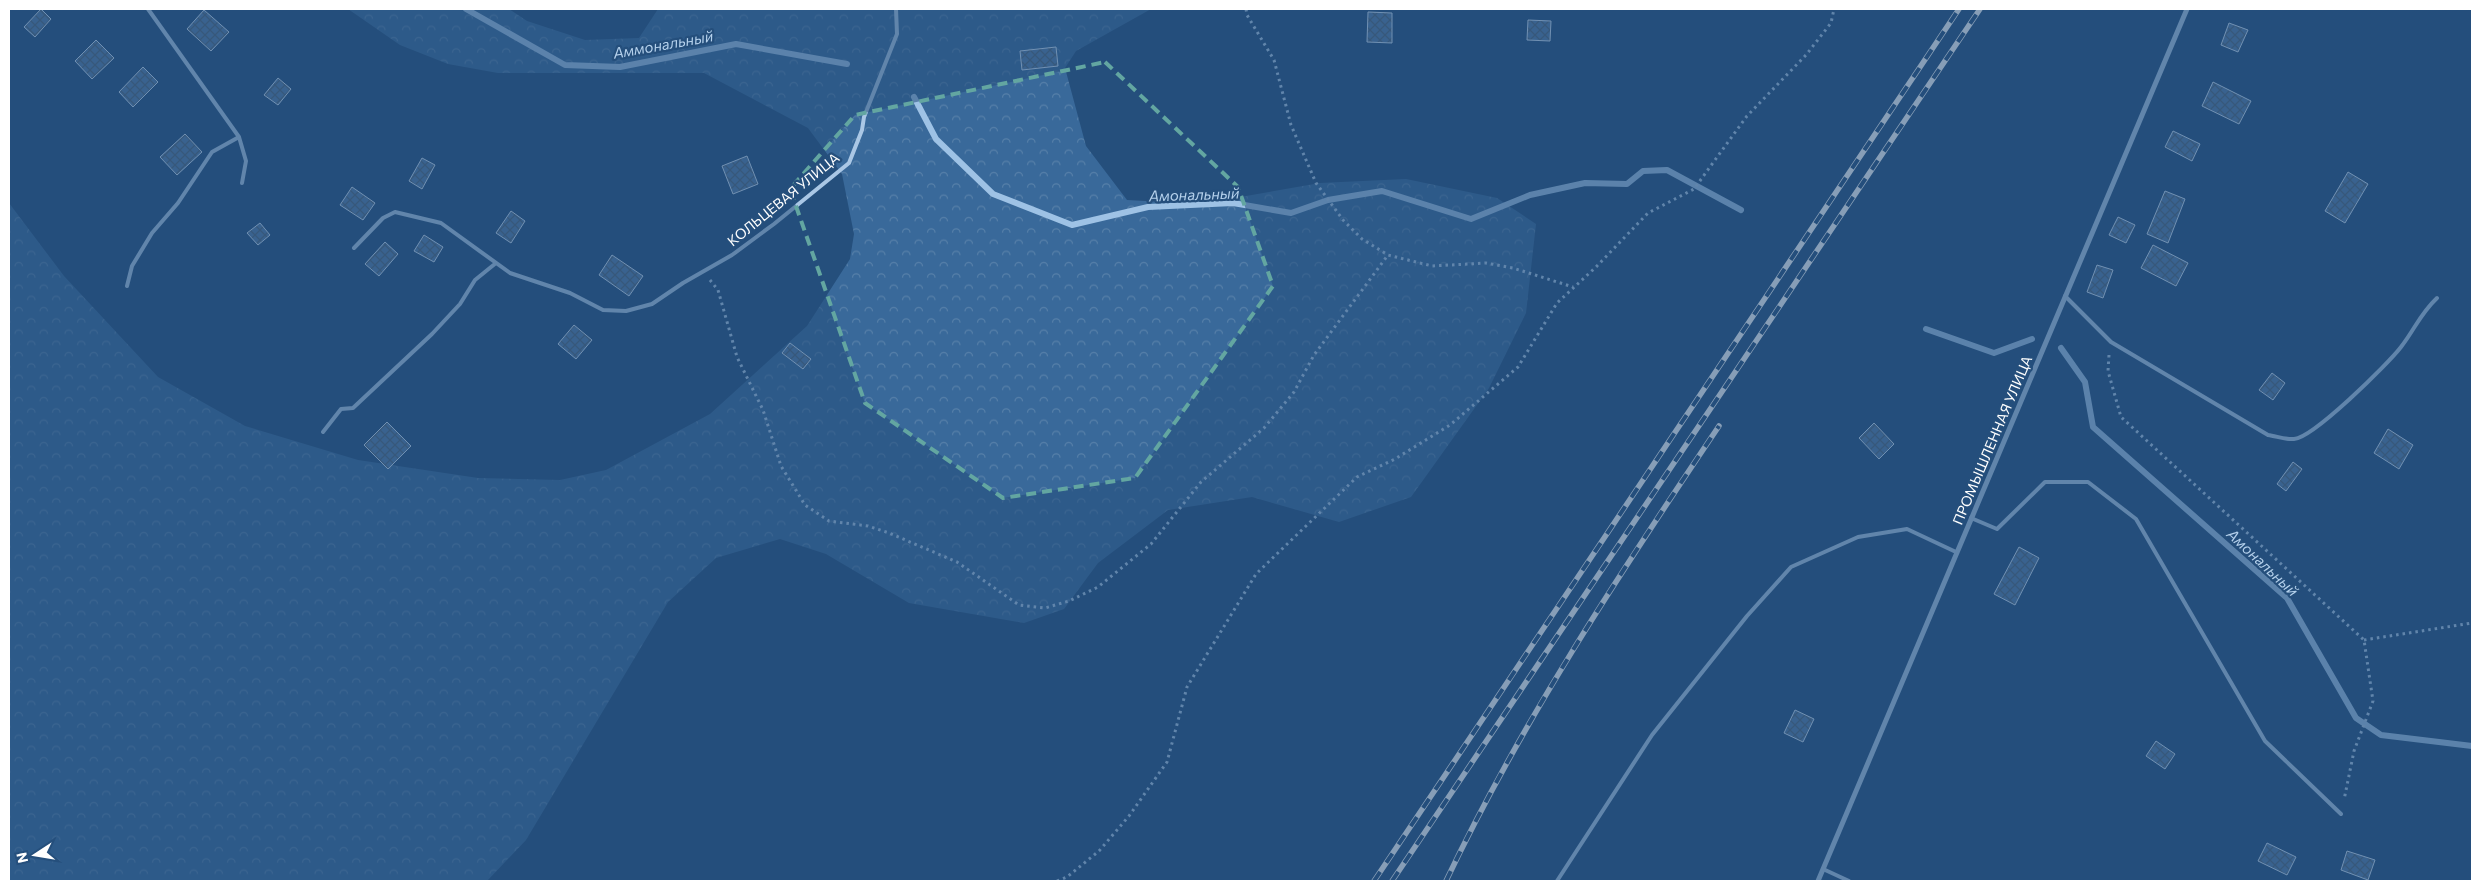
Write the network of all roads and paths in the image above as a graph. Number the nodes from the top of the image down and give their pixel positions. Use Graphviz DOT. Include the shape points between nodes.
graph roads {
  1 [pos="148,9"];
  2 [pos="896,9"];
  3 [pos="1246,9"];
  4 [pos="1834,9"];
  5 [pos="2187,9"];
  6 [pos="239,137"];
  7 [pos="242,183"];
  8 [pos="354,248"];
  9 [pos="1388,255"];
  10 [pos="496,263"];
  11 [pos="704,271"];
  12 [pos="127,286"];
  13 [pos="1574,288"];
  14 [pos="2064,296"];
  15 [pos="2437,298"];
  16 [pos="2111,342"];
  17 [pos="323,432"];
  18 [pos="1971,518"];
  19 [pos="1956,552"];
  20 [pos="2472,623"];
  21 [pos="2364,640"];
  22 [pos="2341,814"];
  23 [pos="1823,869"];
  24 [pos="1058,881"];
  25 [pos="1557,881"];
  26 [pos="1818,881"];
  27 [pos="1850,881"];
  1 -- 6 [label="lane"];
  2 -- 11 [label="lane, КОЛЬЦЕВАЯ УЛИЦА" via="897,34 849,163 774,224"];
  3 -- 9 [label="path" via="1274,60 1291,125 1316,183 1356,233"];
  4 -- 13 [label="path" via="1831,23 1806,56 1747,116 1694,189 1648,213"];
  5 -- 14 [label="street, ПРОМЫШЛЕННАЯ УЛИЦА"];
  6 -- 7 [label="lane" via="246,161"];
  6 -- 12 [label="lane" via="212,152 178,203 152,233 132,266"];
  8 -- 10 [label="lane, КОЛЬЦЕВАЯ УЛИЦА" via="383,218 395,212 441,224"];
  9 -- 11 [label="path" via="1314,355 1294,392 1264,428 1200,482 1151,544 1098,587 1045,608 1019,605 957,562 868,526 829,521 805,505 781,466 763,410 737,357 718,290"];
  9 -- 13 [label="path" via="1432,266 1486,263 1513,268"];
  10 -- 11 [label="lane, КОЛЬЦЕВАЯ УЛИЦА" via="510,273 611,311 626,311 652,304"];
  10 -- 17 [label="lane" via="475,280 460,304 432,334 353,408 341,409"];
  13 -- 24 [label="path" via="1557,303 1518,367 1450,425 1395,459 1358,477 1256,574 1187,687 1167,762 1129,816 1099,851"];
  14 -- 16 [label="lane"];
  14 -- 18 [label="street, ПРОМЫШЛЕННАЯ УЛИЦА"];
  15 -- 16 [label="lane" via="2422,312 2401,347 2352,396 2313,430 2295,440 2268,435"];
  16 -- 21 [label="path" via="2108,370 2120,417"];
  18 -- 19 [label="street, ПРОМЫШЛЕННАЯ УЛИЦА"];
  18 -- 22 [label="lane" via="1997,529 2045,482 2088,482 2136,519 2265,741"];
  19 -- 23 [label="street, ПРОМЫШЛЕННАЯ УЛИЦА"];
  19 -- 25 [label="lane" via="1907,530 1858,537 1791,567 1747,616 1652,735"];
  20 -- 21 [label="path"];
  21 -- 22 [label="path" via="2373,701 2354,751"];
  23 -- 26 [label="street, ПРОМЫШЛЕННАЯ УЛИЦА"];
  23 -- 27 [label="lane"];
}
